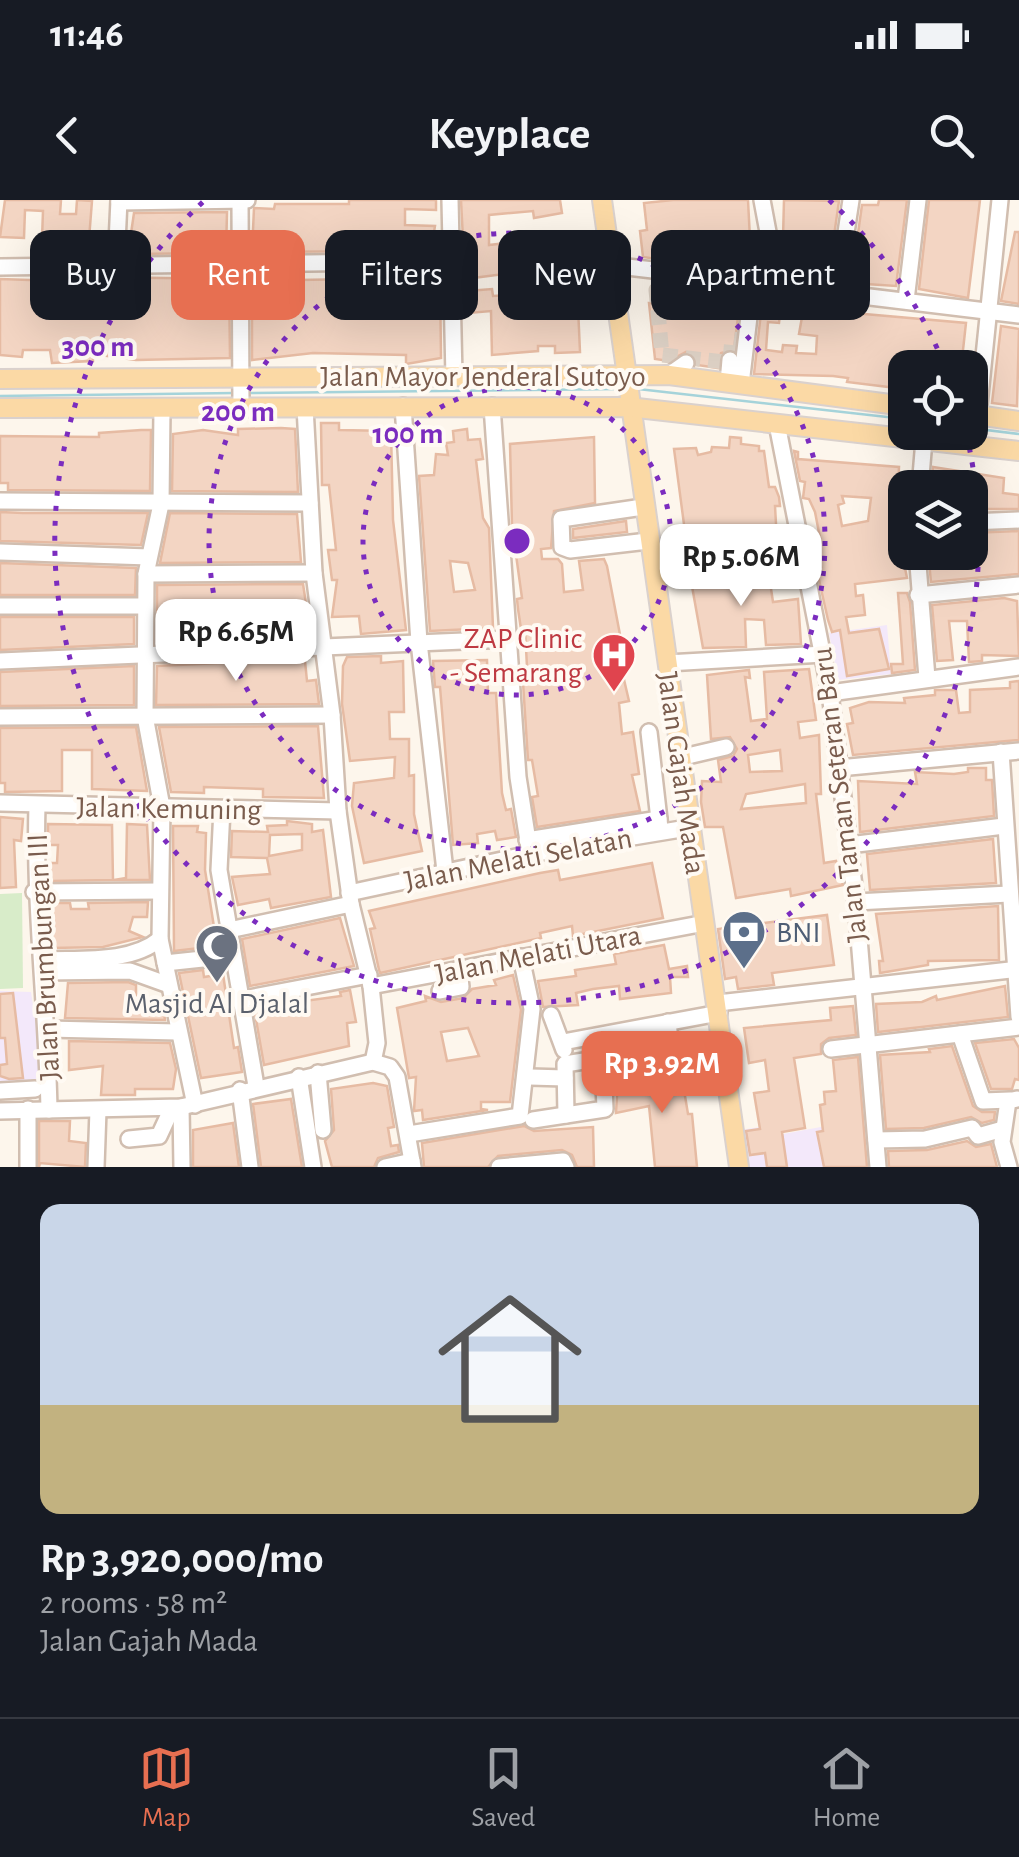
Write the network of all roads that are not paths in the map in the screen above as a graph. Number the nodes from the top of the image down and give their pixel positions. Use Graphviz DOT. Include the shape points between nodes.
graph roads {
  1 [pos="243,200"];
  2 [pos="450,200"];
  3 [pos="602,200"];
  4 [pos="762,200"];
  5 [pos="774,200"];
  6 [pos="851,200"];
  7 [pos="918,200"];
  8 [pos="1000,200"];
  9 [pos="119,201"];
  10 [pos="118,230"];
  11 [pos="241,230"];
  12 [pos="451,230"];
  13 [pos="606,230"];
  14 [pos="768,230"];
  15 [pos="768,230"];
  16 [pos="846,230"];
  17 [pos="30,266"];
  18 [pos="0,267"];
  19 [pos="870,295"];
  20 [pos="906,300"];
  21 [pos="987,310"];
  22 [pos="1019,315"];
  23 [pos="240,320"];
  24 [pos="454,320"];
  25 [pos="617,320"];
  26 [pos="747,320"];
  27 [pos="982,350"];
  28 [pos="686,364"];
  29 [pos="669,375"];
  30 [pos="454,377"];
  31 [pos="624,378"];
  32 [pos="0,379"];
  33 [pos="241,380"];
  34 [pos="734,384"];
  35 [pos="888,404"];
  36 [pos="241,405"];
  37 [pos="403,406"];
  38 [pos="492,406"];
  39 [pos="628,406"];
  40 [pos="0,408"];
  41 [pos="162,408"];
  42 [pos="305,408"];
  43 [pos="988,417"];
  44 [pos="1019,421"];
  45 [pos="776,424"];
  46 [pos="888,436"];
  47 [pos="988,447"];
  48 [pos="1019,451"];
  49 [pos="0,501"];
  50 [pos="310,503"];
  51 [pos="161,504"];
  52 [pos="643,507"];
  53 [pos="1019,520"];
  54 [pos="988,521"];
  55 [pos="648,541"];
  56 [pos="0,552"];
  57 [pos="147,566"];
  58 [pos="917,570"];
  59 [pos="314,573"];
  60 [pos="1019,585"];
  61 [pos="918,594"];
  62 [pos="0,606"];
  63 [pos="144,606"];
  64 [pos="510,638"];
  65 [pos="419,642"];
  66 [pos="324,646"];
  67 [pos="144,654"];
  68 [pos="824,654"];
  69 [pos="0,662"];
  70 [pos="667,663"];
  71 [pos="1019,667"];
  72 [pos="927,678"];
  73 [pos="830,693"];
  74 [pos="332,715"];
  75 [pos="145,716"];
  76 [pos="0,717"];
  77 [pos="649,732"];
  78 [pos="726,748"];
  79 [pos="1001,752"];
  80 [pos="1019,752"];
  81 [pos="679,758"];
  82 [pos="839,768"];
  83 [pos="0,804"];
  84 [pos="37,805"];
  85 [pos="162,806"];
  86 [pos="222,809"];
  87 [pos="338,812"];
  88 [pos="660,826"];
  89 [pos="1004,826"];
  90 [pos="688,828"];
  91 [pos="849,845"];
  92 [pos="528,847"];
  93 [pos="1013,867"];
  94 [pos="445,871"];
  95 [pos="160,891"];
  96 [pos="34,892"];
  97 [pos="350,899"];
  98 [pos="856,902"];
  99 [pos="1013,903"];
  100 [pos="704,923"];
  101 [pos="229,930"];
  102 [pos="160,939"];
  103 [pos="521,956"];
  104 [pos="232,961"];
  105 [pos="42,966"];
  106 [pos="1017,969"];
  107 [pos="459,970"];
  108 [pos="167,974"];
  109 [pos="370,980"];
  110 [pos="861,990"];
  111 [pos="440,991"];
  112 [pos="238,1000"];
  113 [pos="718,1008"];
  114 [pos="551,1016"];
  115 [pos="686,1018"];
  116 [pos="1019,1018"];
  117 [pos="668,1022"];
  118 [pos="1019,1027"];
  119 [pos="48,1029"];
  120 [pos="178,1032"];
  121 [pos="960,1034"];
  122 [pos="564,1042"];
  123 [pos="722,1042"];
  124 [pos="866,1045"];
  125 [pos="690,1047"];
  126 [pos="831,1049"];
  127 [pos="671,1050"];
  128 [pos="602,1058"];
  129 [pos="373,1062"];
  130 [pos="565,1071"];
  131 [pos="318,1073"];
  132 [pos="299,1077"];
  133 [pos="530,1077"];
  134 [pos="248,1088"];
  135 [pos="35,1089"];
  136 [pos="0,1091"];
  137 [pos="1012,1101"];
  138 [pos="981,1106"];
  139 [pos="183,1107"];
  140 [pos="28,1109"];
  141 [pos="49,1110"];
  142 [pos="98,1110"];
  143 [pos="0,1111"];
  144 [pos="566,1115"];
  145 [pos="533,1120"];
  146 [pos="1003,1129"];
  147 [pos="324,1130"];
  148 [pos="409,1134"];
  149 [pos="129,1139"];
  150 [pos="876,1140"];
  151 [pos="413,1164"];
  152 [pos="564,1164"];
  153 [pos="28,1167"];
  154 [pos="96,1167"];
  155 [pos="182,1167"];
  156 [pos="250,1167"];
  157 [pos="313,1167"];
  158 [pos="385,1167"];
  159 [pos="499,1167"];
  160 [pos="738,1167"];
  161 [pos="878,1167"];
  162 [pos="1009,1167"];
  1 -- 9 [label="street"];
  1 -- 11 [label="street"];
  2 -- 12 [label="street"];
  3 -- 13 [label="main road, Jalan Gajah Mada"];
  4 -- 14 [label="street"];
  5 -- 15 [label="street"];
  6 -- 16 [label="street"];
  7 -- 20 [label="street"];
  8 -- 21 [label="street"];
  9 -- 10 [label="street"];
  17 -- 18 [label="street"];
  19 -- 20 [label="street"];
  20 -- 21 [label="street"];
  21 -- 22 [label="street"];
  21 -- 27 [label="street"];
  23 -- 33 [label="street"];
  24 -- 30 [label="street"];
  25 -- 31 [label="main road, Jalan Gajah Mada"];
  26 -- 34 [label="street" via="732,363"];
  28 -- 29 [label="street"];
  29 -- 31 [label="main road, Jalan Mayor Jenderal Sutoyo"];
  29 -- 34 [label="main road, Jalan Mayor Jenderal Sutoyo"];
  30 -- 31 [label="main road, Jalan Mayor Jenderal Sutoyo"];
  30 -- 33 [label="main road, Jalan Mayor Jenderal Sutoyo"];
  31 -- 39 [label="main road, Jalan Gajah Mada"];
  32 -- 33 [label="main road, Jalan Mayor Jenderal Sutoyo"];
  33 -- 36 [label="street"];
  34 -- 35 [label="main road, Jalan Mayor Jenderal Sutoyo"];
  36 -- 41 [label="main road"];
  36 -- 42 [label="main road"];
  37 -- 38 [label="main road"];
  37 -- 42 [label="main road"];
  37 -- 65 [label="street"];
  38 -- 39 [label="main road"];
  38 -- 64 [label="street"];
  39 -- 45 [label="main road"];
  39 -- 52 [label="main road, Jalan Gajah Mada"];
  40 -- 41 [label="main road"];
  41 -- 51 [label="street"];
  42 -- 50 [label="street"];
  43 -- 44 [label="main road"];
  45 -- 46 [label="main road"];
  45 -- 68 [label="street, Jalan Taman Seteran Baru"];
  47 -- 48 [label="main road"];
  49 -- 51 [label="street"];
  50 -- 51 [label="street"];
  50 -- 59 [label="street"];
  51 -- 57 [label="street"];
  52 -- 55 [label="main road, Jalan Gajah Mada"];
  52 -- 55 [label="street" via="561,519 562,547"];
  53 -- 54 [label="street"];
  55 -- 70 [label="main road, Jalan Gajah Mada"];
  56 -- 57 [label="street"];
  57 -- 59 [label="street"];
  57 -- 63 [label="street"];
  58 -- 61 [label="street"];
  59 -- 66 [label="street"];
  60 -- 61 [label="street"];
  61 -- 72 [label="street"];
  62 -- 63 [label="street"];
  63 -- 67 [label="street"];
  64 -- 65 [label="street"];
  64 -- 92 [label="street"];
  65 -- 66 [label="street"];
  65 -- 94 [label="street"];
  66 -- 67 [label="street"];
  66 -- 74 [label="street"];
  67 -- 69 [label="street"];
  67 -- 75 [label="street"];
  68 -- 70 [label="street"];
  68 -- 73 [label="street, Jalan Taman Seteran Baru"];
  70 -- 81 [label="main road, Jalan Gajah Mada"];
  71 -- 72 [label="street"];
  72 -- 73 [label="street"];
  73 -- 82 [label="street, Jalan Taman Seteran Baru"];
  74 -- 75 [label="street"];
  74 -- 87 [label="street"];
  75 -- 76 [label="street"];
  75 -- 85 [label="street"];
  77 -- 88 [label="street"];
  78 -- 81 [label="street"];
  79 -- 80 [label="street"];
  79 -- 82 [label="street"];
  79 -- 89 [label="street"];
  81 -- 90 [label="main road, Jalan Gajah Mada"];
  82 -- 91 [label="street, Jalan Taman Seteran Baru"];
  83 -- 84 [label="street, Jalan Kemuning"];
  84 -- 85 [label="street, Jalan Kemuning"];
  84 -- 96 [label="street, Jalan Brumbungan III"];
  85 -- 86 [label="street, Jalan Kemuning"];
  85 -- 95 [label="street"];
  86 -- 87 [label="street, Jalan Kemuning"];
  86 -- 101 [label="street" via="219,870"];
  87 -- 97 [label="street"];
  88 -- 90 [label="street, Jalan Melati Selatan"];
  88 -- 92 [label="street, Jalan Melati Selatan"];
  89 -- 91 [label="street"];
  89 -- 93 [label="street"];
  90 -- 100 [label="main road, Jalan Gajah Mada"];
  91 -- 98 [label="street, Jalan Taman Seteran Baru"];
  92 -- 94 [label="street, Jalan Melati Selatan"];
  93 -- 99 [label="street"];
  94 -- 97 [label="street, Jalan Melati Selatan"];
  95 -- 96 [label="street"];
  95 -- 102 [label="street"];
  96 -- 105 [label="street, Jalan Brumbungan III"];
  97 -- 101 [label="street, Jalan Melati Selatan"];
  97 -- 109 [label="street"];
  98 -- 99 [label="street"];
  98 -- 110 [label="street, Jalan Taman Seteran Baru"];
  99 -- 106 [label="street"];
  100 -- 103 [label="street, Jalan Melati Utara"];
  100 -- 113 [label="main road, Jalan Gajah Mada"];
  101 -- 104 [label="street"];
  102 -- 105 [label="street" via="142,951"];
  102 -- 108 [label="street"];
  103 -- 107 [label="street, Jalan Melati Utara"];
  103 -- 148 [label="street" via="532,1010 520,1116"];
  104 -- 108 [label="street"];
  104 -- 112 [label="street"];
  105 -- 108 [label="street"];
  105 -- 119 [label="street, Jalan Brumbungan III"];
  106 -- 110 [label="street"];
  106 -- 116 [label="street"];
  107 -- 109 [label="street, Jalan Melati Utara"];
  107 -- 111 [label="street" via="461,987"];
  108 -- 120 [label="street"];
  109 -- 112 [label="street, Jalan Melati Utara"];
  109 -- 129 [label="street"];
  110 -- 113 [label="street"];
  110 -- 124 [label="street, Jalan Taman Seteran Baru"];
  112 -- 134 [label="street" via="252,1068"];
  113 -- 115 [label="street"];
  113 -- 123 [label="main road, Jalan Gajah Mada"];
  114 -- 122 [label="street"];
  115 -- 117 [label="street"];
  115 -- 125 [label="street"];
  117 -- 122 [label="street"];
  117 -- 127 [label="street"];
  118 -- 121 [label="street"];
  119 -- 120 [label="street"];
  119 -- 141 [label="street, Jalan Brumbungan III"];
  120 -- 139 [label="street"];
  121 -- 124 [label="street"];
  121 -- 137 [label="street" via="983,1101"];
  122 -- 130 [label="street"];
  123 -- 125 [label="street"];
  123 -- 160 [label="main road, Jalan Gajah Mada"];
  124 -- 126 [label="street"];
  124 -- 150 [label="street, Jalan Taman Seteran Baru"];
  125 -- 127 [label="street"];
  127 -- 128 [label="street"];
  128 -- 130 [label="street"];
  128 -- 144 [label="street" via="605,1109"];
  129 -- 131 [label="street"];
  129 -- 148 [label="street" via="394,1071"];
  130 -- 133 [label="street"];
  130 -- 144 [label="street"];
  131 -- 132 [label="street"];
  131 -- 147 [label="street"];
  132 -- 134 [label="street"];
  132 -- 157 [label="street"];
  134 -- 139 [label="street"];
  134 -- 156 [label="street"];
  135 -- 136 [label="street"];
  137 -- 138 [label="street"];
  137 -- 146 [label="street"];
  139 -- 142 [label="street"];
  139 -- 149 [label="street" via="159,1136"];
  139 -- 155 [label="street"];
  140 -- 141 [label="street"];
  140 -- 143 [label="street"];
  140 -- 153 [label="street"];
  141 -- 142 [label="street"];
  142 -- 154 [label="street"];
  144 -- 145 [label="street"];
  146 -- 150 [label="street"];
  146 -- 162 [label="street"];
  148 -- 151 [label="street"];
  150 -- 161 [label="street, Jalan Taman Seteran Baru"];
  151 -- 158 [label="street"];
  152 -- 159 [label="street"];
}
